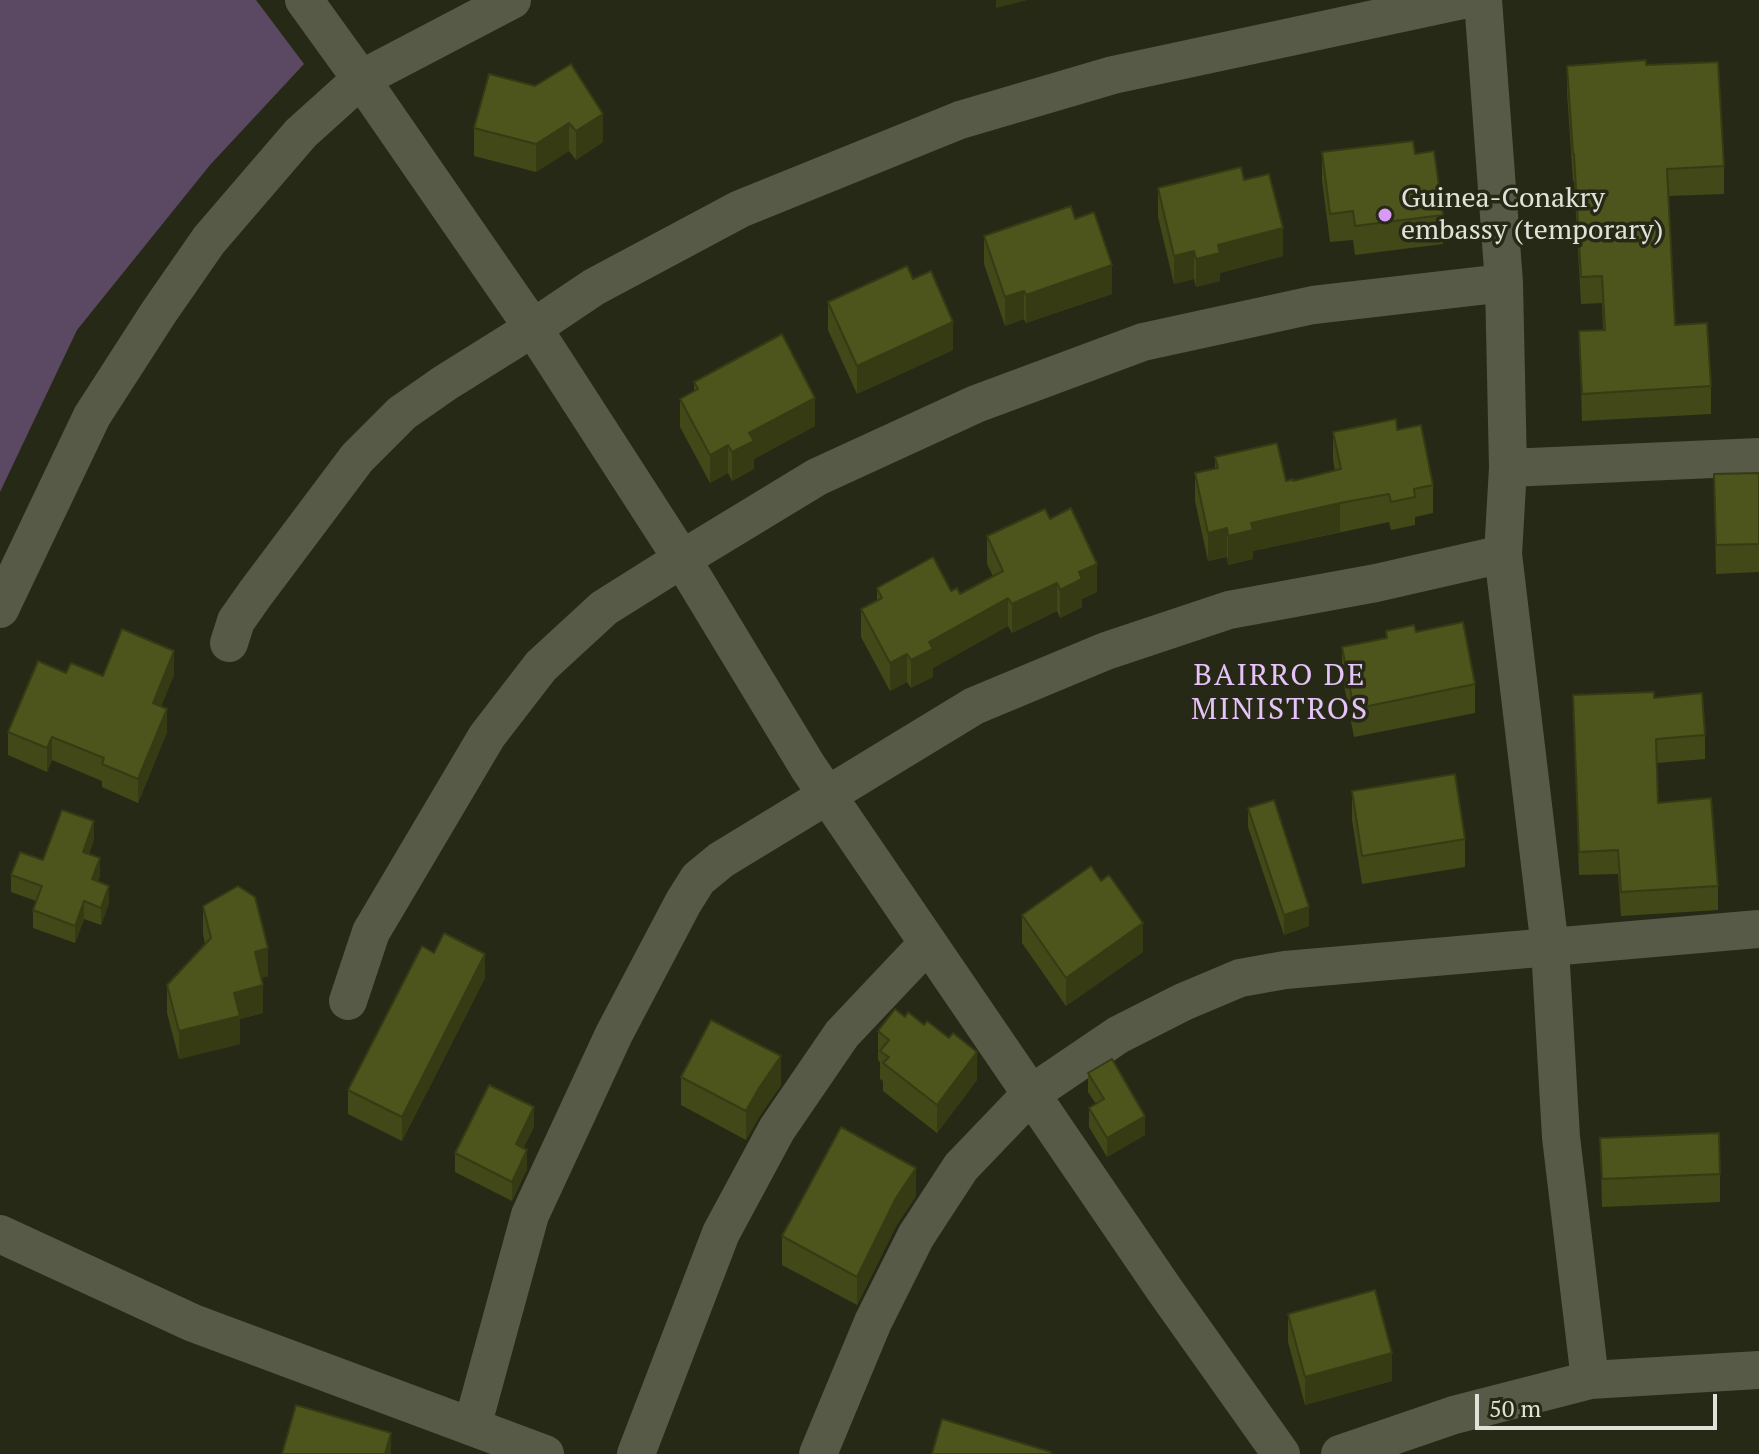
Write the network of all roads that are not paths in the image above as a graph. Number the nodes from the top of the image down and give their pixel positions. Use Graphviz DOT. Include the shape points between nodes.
graph roads {
  1 [pos="304,0"];
  2 [pos="512,0"];
  3 [pos="1463,0"];
  4 [pos="1483,0"];
  5 [pos="361,79"];
  6 [pos="1504,283"];
  7 [pos="533,328"];
  8 [pos="1759,457"];
  9 [pos="1508,468"];
  10 [pos="1503,554"];
  11 [pos="682,559"];
  12 [pos="0,609"];
  13 [pos="229,643"];
  14 [pos="828,795"];
  15 [pos="1759,929"];
  16 [pos="928,943"];
  17 [pos="1550,948"];
  18 [pos="348,1001"];
  19 [pos="1031,1094"];
  20 [pos="0,1234"];
  21 [pos="1759,1370"];
  22 [pos="1590,1380"];
  23 [pos="472,1427"];
  24 [pos="545,1454"];
  25 [pos="636,1454"];
  26 [pos="818,1454"];
  27 [pos="1281,1454"];
  28 [pos="1340,1454"];
  1 -- 5 [label="street"];
  2 -- 5 [label="street"];
  3 -- 7 [label="street" via="1113,75 960,120 740,209 594,287"];
  4 -- 6 [label="street"];
  5 -- 7 [label="street"];
  5 -- 12 [label="street" via="301,133 209,240 159,312 92,416"];
  6 -- 9 [label="street"];
  6 -- 11 [label="street" via="1313,305 1143,342 976,404 817,477"];
  7 -- 11 [label="street"];
  7 -- 13 [label="street" via="402,413 357,458 236,621"];
  8 -- 9 [label="street"];
  9 -- 10 [label="street"];
  10 -- 14 [label="street" via="1229,610 1106,651 974,706"];
  10 -- 17 [label="street"];
  11 -- 14 [label="street"];
  11 -- 18 [label="street" via="583,627 541,666 487,736 371,932"];
  14 -- 16 [label="street"];
  14 -- 23 [label="street" via="721,860 698,879 683,903 614,1034 530,1215"];
  15 -- 17 [label="street"];
  16 -- 19 [label="street"];
  16 -- 25 [label="street" via="842,1034 777,1129 721,1233"];
  17 -- 19 [label="street" via="1240,978 1118,1035"];
  17 -- 22 [label="street" via="1561,1137"];
  19 -- 26 [label="street" via="961,1167 916,1236"];
  19 -- 27 [label="street"];
  20 -- 23 [label="street" via="193,1323"];
  21 -- 22 [label="street"];
  22 -- 28 [label="street" via="1454,1415"];
  23 -- 24 [label="street"];
}
